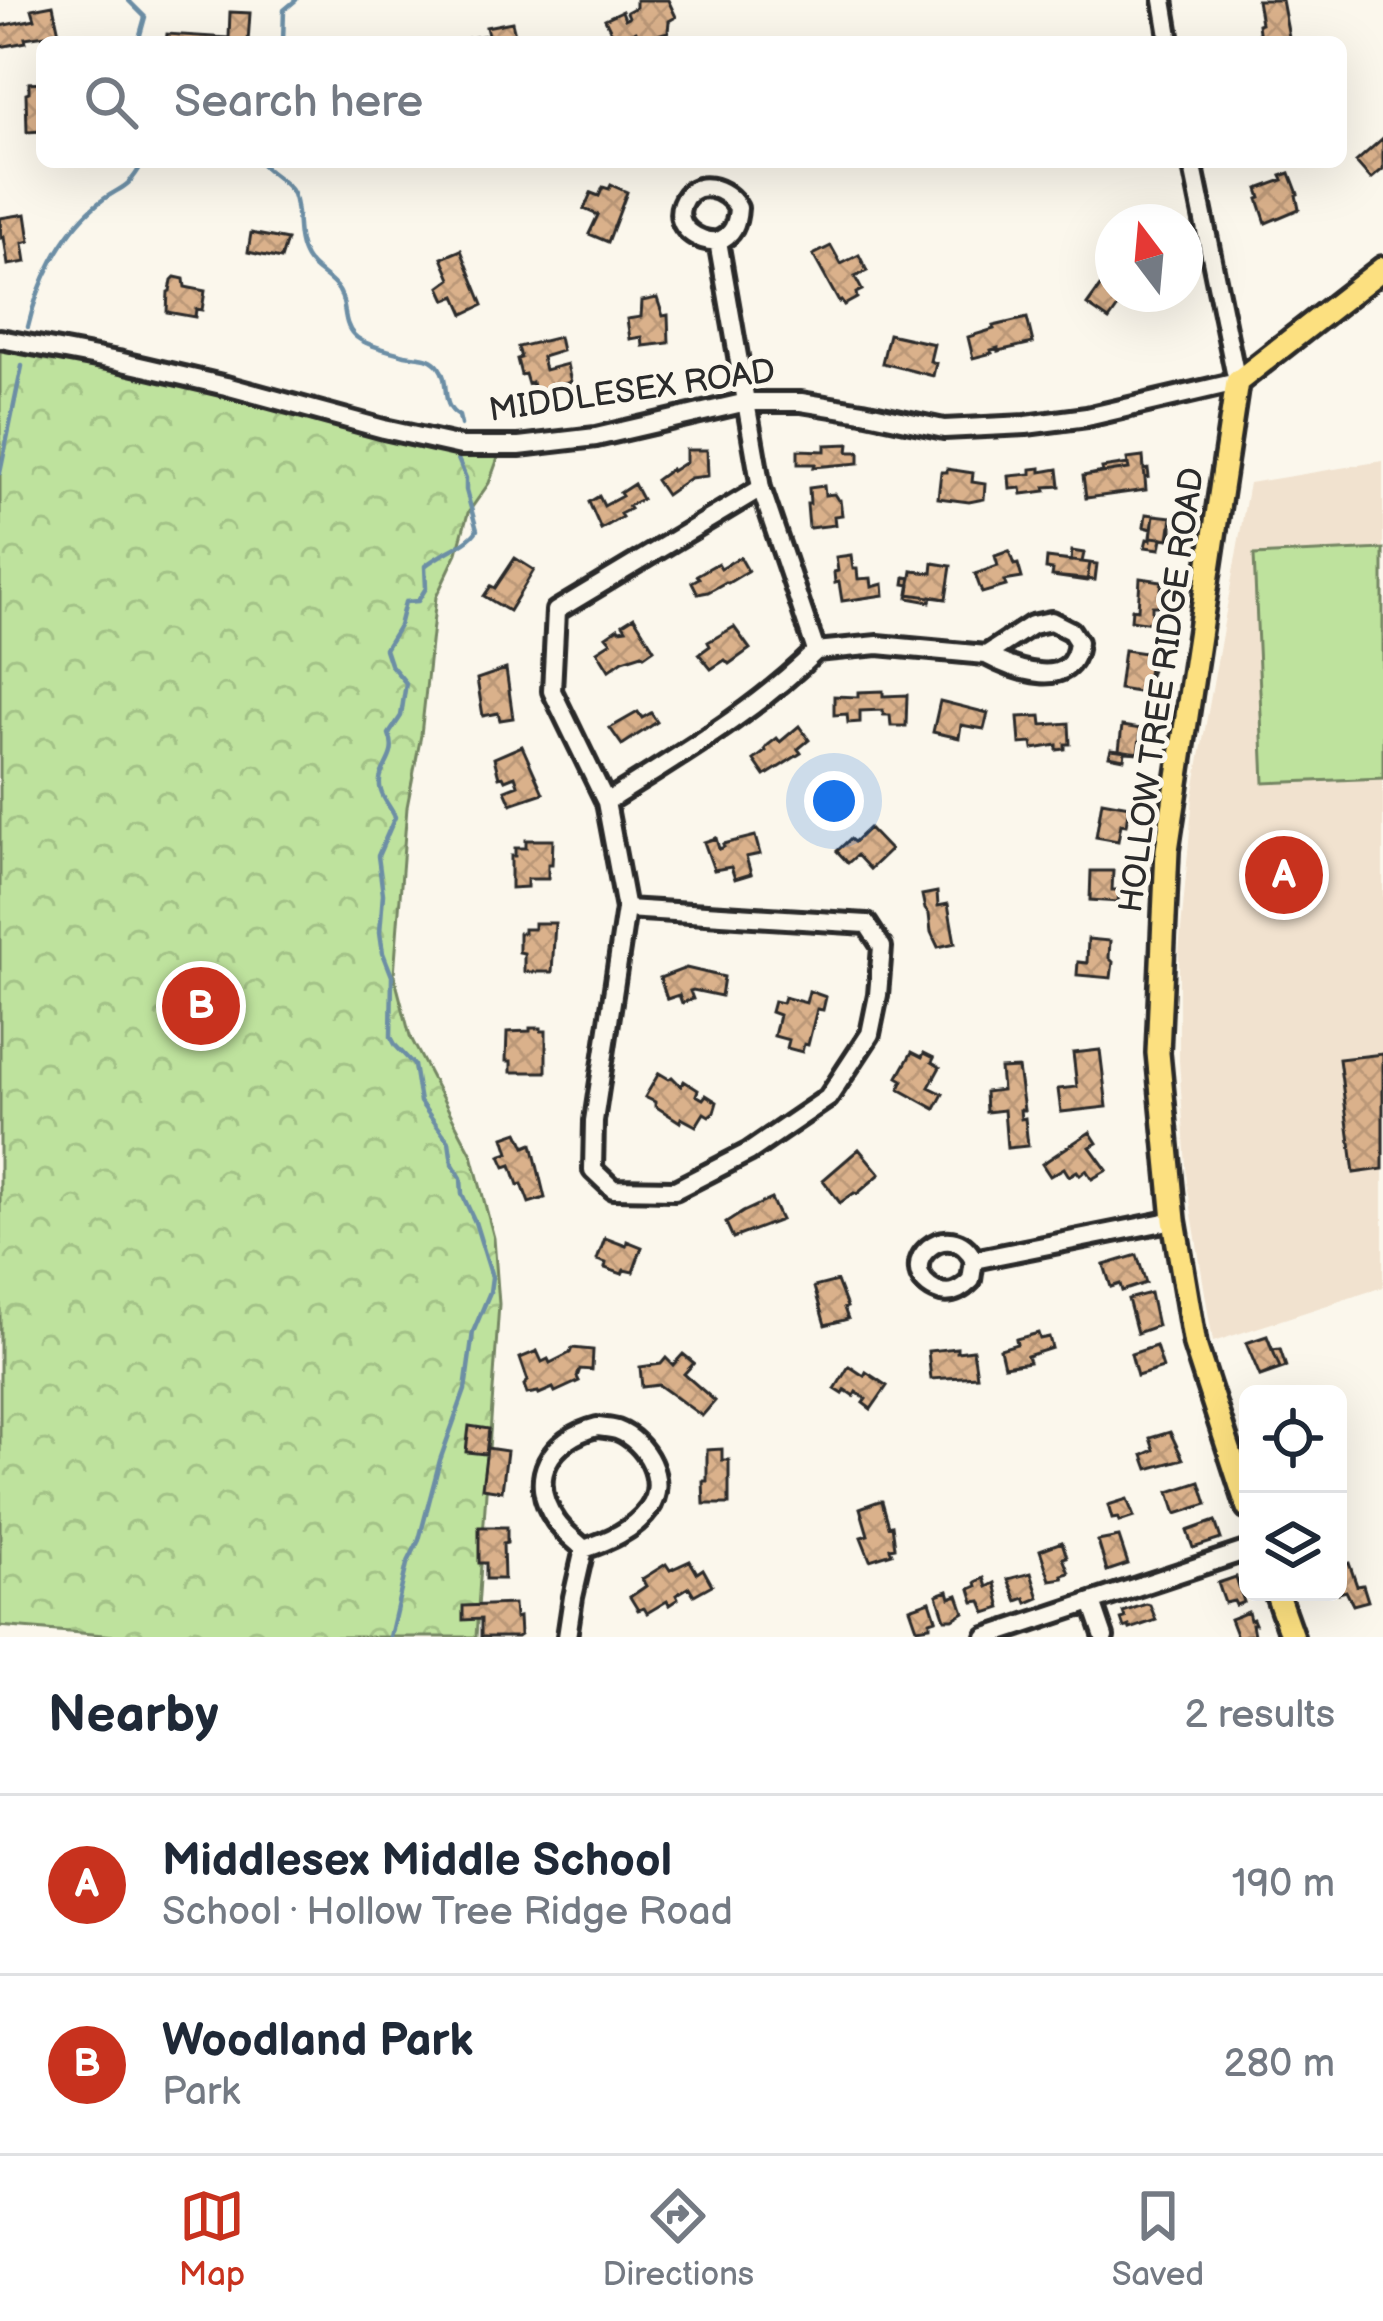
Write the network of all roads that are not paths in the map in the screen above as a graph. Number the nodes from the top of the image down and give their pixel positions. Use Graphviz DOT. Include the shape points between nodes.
graph roads {
  1 [pos="1163,0"];
  2 [pos="1169,36"];
  3 [pos="1193,168"];
  4 [pos="718,241"];
  5 [pos="1383,268"];
  6 [pos="0,339"];
  7 [pos="1237,382"];
  8 [pos="747,402"];
  9 [pos="760,488"];
  10 [pos="815,651"];
  11 [pos="986,655"];
  12 [pos="606,802"];
  13 [pos="626,909"];
  14 [pos="1174,1220"];
  15 [pos="974,1260"];
  16 [pos="1243,1493"];
  17 [pos="584,1549"];
  18 [pos="1239,1553"];
  19 [pos="1279,1601"];
  20 [pos="1092,1602"];
  21 [pos="567,1637"];
  22 [pos="986,1637"];
  23 [pos="1104,1637"];
  24 [pos="1292,1637"];
  1 -- 2 [label="street"];
  3 -- 7 [label="street, HOLLOW TREE RIDGE ROAD"];
  4 -- 8 [label="street"];
  5 -- 7 [label="main road, MIDDLESEX ROAD"];
  6 -- 8 [label="street, MIDDLESEX ROAD" via="461,446 596,436"];
  7 -- 8 [label="street, MIDDLESEX ROAD" via="1087,417 944,430 801,402"];
  7 -- 14 [label="main road, HOLLOW TREE RIDGE ROAD" via="1167,850 1158,1053"];
  8 -- 9 [label="street"];
  9 -- 10 [label="street"];
  9 -- 12 [label="street" via="556,611 552,691"];
  10 -- 11 [label="street" via="878,645"];
  10 -- 12 [label="street" via="722,728"];
  11 -- 11 [label="street" via="1041,621 1061,624 1078,642 1073,662 1055,672 1024,671"];
  12 -- 13 [label="street"];
  13 -- 13 [label="street" via="867,924 882,947 870,1034 828,1098 675,1190 613,1189 593,1170"];
  14 -- 15 [label="street"];
  14 -- 16 [label="main road, HOLLOW TREE RIDGE ROAD" via="1195,1345"];
  17 -- 17 [label="street" via="634,1525 653,1504 658,1483 650,1460 617,1430 576,1432 545,1466 545,1501"];
  17 -- 21 [label="street"];
  18 -- 20 [label="street"];
  19 -- 24 [label="main road"];
  20 -- 22 [label="street"];
  20 -- 23 [label="street"];
}
